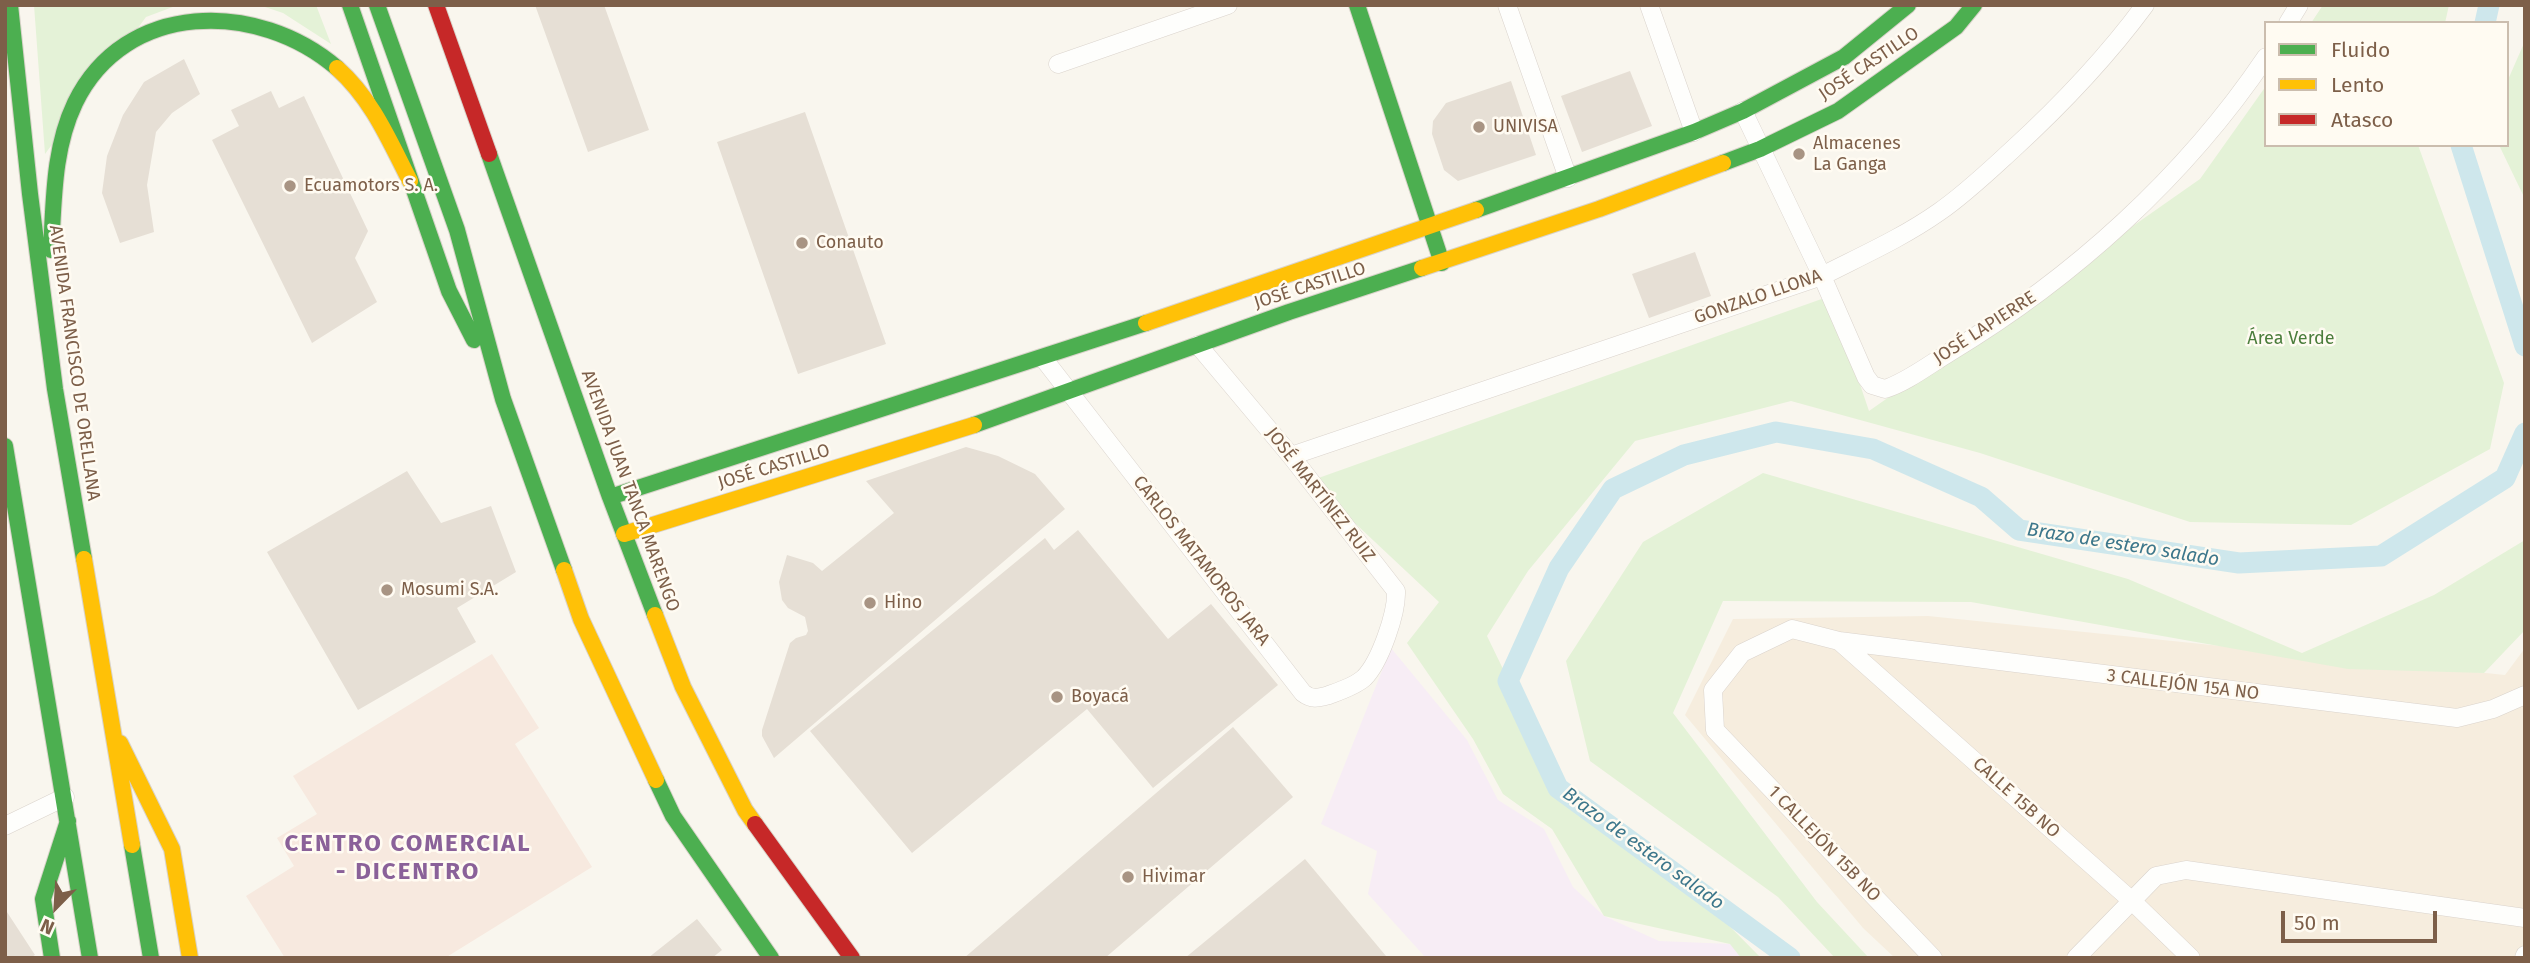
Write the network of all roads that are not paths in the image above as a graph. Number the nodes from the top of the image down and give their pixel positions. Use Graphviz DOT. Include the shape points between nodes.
graph roads {
  1 [pos="10,5"];
  2 [pos="350,5"];
  3 [pos="377,5"];
  4 [pos="436,5"];
  5 [pos="1228,5"];
  6 [pos="1357,5"];
  7 [pos="1507,5"];
  8 [pos="1649,5"];
  9 [pos="1908,5"];
  10 [pos="1974,5"];
  11 [pos="2145,5"];
  12 [pos="2300,5"];
  13 [pos="2289,21"];
  14 [pos="2264,60"];
  15 [pos="1058,64"];
  16 [pos="1743,111"];
  17 [pos="1694,132"];
  18 [pos="1760,149"];
  19 [pos="1568,178"];
  20 [pos="411,181"];
  21 [pos="1430,226"];
  22 [pos="1442,263"];
  23 [pos="1822,276"];
  24 [pos="47,324"];
  25 [pos="1198,345"];
  26 [pos="1043,358"];
  27 [pos="1069,392"];
  28 [pos="503,399"];
  29 [pos="5,446"];
  30 [pos="1291,456"];
  31 [pos="610,498"];
  32 [pos="624,534"];
  33 [pos="1839,641"];
  34 [pos="1376,658"];
  35 [pos="2525,695"];
  36 [pos="110,724"];
  37 [pos="1715,730"];
  38 [pos="65,797"];
  39 [pos="68,821"];
  40 [pos="5,826"];
  41 [pos="2131,900"];
  42 [pos="2525,918"];
  43 [pos="52,958"];
  44 [pos="90,958"];
  45 [pos="151,958"];
  46 [pos="190,958"];
  47 [pos="771,958"];
  48 [pos="852,958"];
  49 [pos="1933,958"];
  50 [pos="2076,958"];
  51 [pos="2192,958"];
  1 -- 24 [label="main road, AVENIDA FRANCISCO DE ORELLANA"];
  2 -- 20 [label="main road"];
  3 -- 28 [label="main road" via="457,230"];
  4 -- 31 [label="main road, AVENIDA JUAN TANCA MARENGO"];
  5 -- 15 [label="street"];
  6 -- 21 [label="main road"];
  7 -- 19 [label="street"];
  8 -- 17 [label="street"];
  9 -- 16 [label="main road, JOSÉ CASTILLO" via="1844,57"];
  10 -- 18 [label="main road, JOSÉ CASTILLO" via="1956,27 1838,111"];
  11 -- 23 [label="street, GONZALO LLONA" via="2050,116 1968,190 1914,228"];
  12 -- 13 [label="street"];
  14 -- 23 [label="street, JOSÉ LAPIERRE" via="2187,157 2132,214 2001,321 1889,388 1875,387 1866,377"];
  16 -- 17 [label="main road, JOSÉ CASTILLO"];
  16 -- 18 [label="street, JOSÉ LAPIERRE"];
  17 -- 19 [label="main road, JOSÉ CASTILLO"];
  18 -- 22 [label="main road, JOSÉ CASTILLO"];
  18 -- 23 [label="street, JOSÉ LAPIERRE"];
  19 -- 21 [label="main road, JOSÉ CASTILLO"];
  20 -- 24 [label="main road" via="367,101 306,43 267,24 219,13 162,21 109,56 94,72 71,113 56,176"];
  20 -- 28 [label="main road" via="449,291"];
  21 -- 22 [label="main road"];
  21 -- 26 [label="main road, JOSÉ CASTILLO"];
  22 -- 25 [label="main road, JOSÉ CASTILLO"];
  23 -- 30 [label="street, GONZALO LLONA"];
  24 -- 36 [label="main road, AVENIDA FRANCISCO DE ORELLANA"];
  25 -- 27 [label="main road, JOSÉ CASTILLO"];
  25 -- 30 [label="street, JOSÉ MARTÍNEZ RUIZ"];
  26 -- 27 [label="street, CARLOS MATAMOROS JARA"];
  26 -- 31 [label="main road, JOSÉ CASTILLO"];
  27 -- 32 [label="main road, JOSÉ CASTILLO"];
  27 -- 34 [label="street, CARLOS MATAMOROS JARA" via="1308,697 1340,691 1364,678"];
  28 -- 47 [label="main road" via="581,619 673,816"];
  29 -- 38 [label="main road"];
  30 -- 34 [label="street, JOSÉ MARTÍNEZ RUIZ" via="1396,591 1397,606"];
  31 -- 32 [label="main road, AVENIDA JUAN TANCA MARENGO"];
  32 -- 48 [label="main road, AVENIDA JUAN TANCA MARENGO" via="683,687 745,810"];
  33 -- 35 [label="street, 3 CALLEJÓN 15A NO" via="2457,718"];
  33 -- 37 [label="street, 3 CALLEJÓN 15A NO" via="1792,629 1742,653 1713,690"];
  33 -- 41 [label="street, CALLE 15B NO"];
  36 -- 45 [label="main road, AVENIDA FRANCISCO DE ORELLANA"];
  36 -- 46 [label="main road, AVENIDA FRANCISCO DE ORELLANA" via="172,849"];
  37 -- 49 [label="street, 1 CALLEJÓN 15B NO"];
  38 -- 39 [label="main road"];
  38 -- 40 [label="street"];
  39 -- 43 [label="main road" via="43,900"];
  39 -- 44 [label="main road"];
  41 -- 42 [label="street" via="2157,876 2186,870"];
  41 -- 50 [label="street"];
  41 -- 51 [label="street, CALLE 15B NO"];
}
